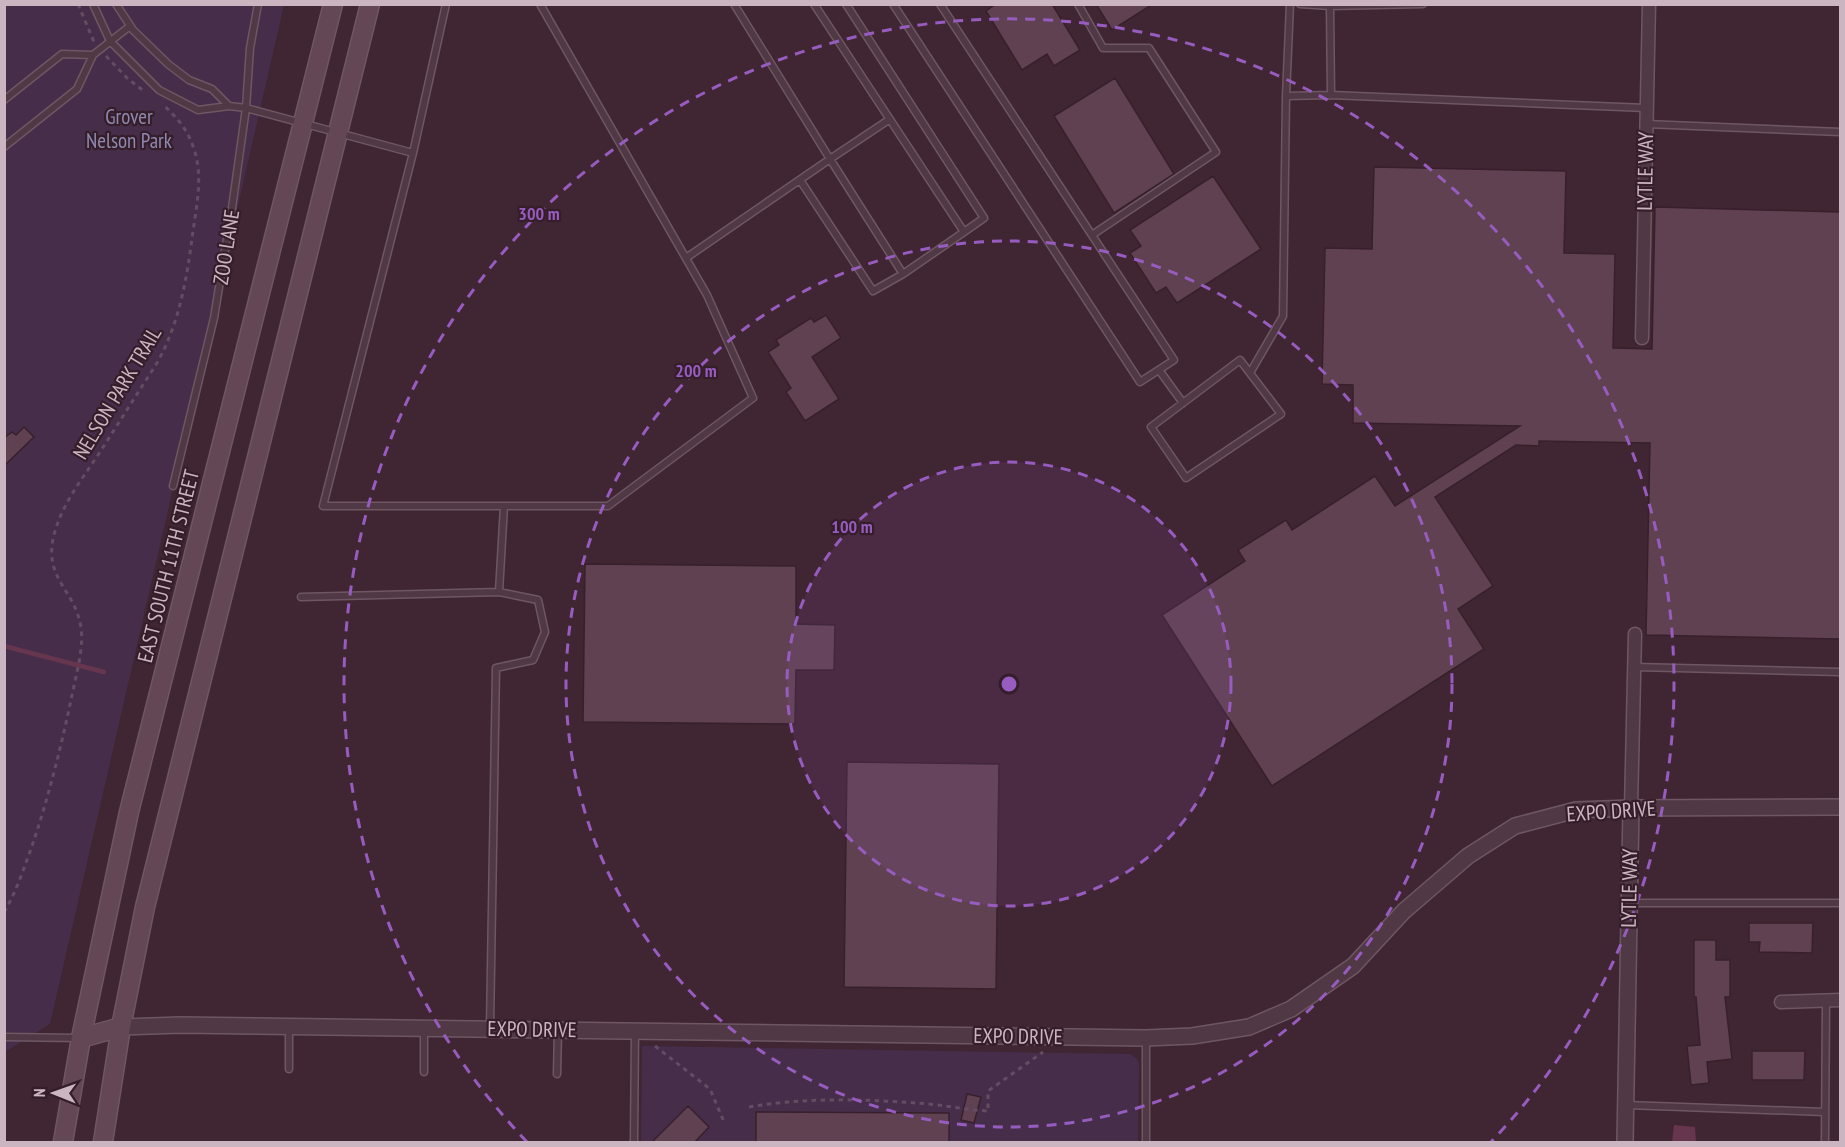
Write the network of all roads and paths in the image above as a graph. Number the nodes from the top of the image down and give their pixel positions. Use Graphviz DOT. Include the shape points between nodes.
graph roads {
  1 [pos="78,4"];
  2 [pos="93,4"];
  3 [pos="116,4"];
  4 [pos="258,4"];
  5 [pos="333,4"];
  6 [pos="370,4"];
  7 [pos="446,4"];
  8 [pos="540,4"];
  9 [pos="734,4"];
  10 [pos="814,4"];
  11 [pos="846,4"];
  12 [pos="893,4"];
  13 [pos="940,4"];
  14 [pos="1078,4"];
  15 [pos="1290,4"];
  16 [pos="1300,4"];
  17 [pos="1424,4"];
  18 [pos="1649,4"];
  19 [pos="1330,6"];
  20 [pos="130,26"];
  21 [pos="110,41"];
  22 [pos="99,50"];
  23 [pos="93,55"];
  24 [pos="147,93"];
  25 [pos="1286,96"];
  26 [pos="1331,96"];
  27 [pos="4,100"];
  28 [pos="161,103"];
  29 [pos="229,106"];
  30 [pos="246,108"];
  31 [pos="1646,108"];
  32 [pos="890,120"];
  33 [pos="302,123"];
  34 [pos="1646,124"];
  35 [pos="1840,132"];
  36 [pos="338,133"];
  37 [pos="4,147"];
  38 [pos="412,153"];
  39 [pos="830,159"];
  40 [pos="800,180"];
  41 [pos="964,232"];
  42 [pos="1092,235"];
  43 [pos="686,258"];
  44 [pos="903,274"];
  45 [pos="1642,338"];
  46 [pos="1159,370"];
  47 [pos="1250,373"];
  48 [pos="1183,403"];
  49 [pos="173,486"];
  50 [pos="504,506"];
  51 [pos="499,592"];
  52 [pos="301,597"];
  53 [pos="1635,634"];
  54 [pos="1635,667"];
  55 [pos="1840,672"];
  56 [pos="1840,807"];
  57 [pos="1631,808"];
  58 [pos="1628,903"];
  59 [pos="1840,903"];
  60 [pos="4,912"];
  61 [pos="1826,1000"];
  62 [pos="1840,1000"];
  63 [pos="1781,1002"];
  64 [pos="121,1027"];
  65 [pos="289,1027"];
  66 [pos="424,1028"];
  67 [pos="490,1029"];
  68 [pos="558,1029"];
  69 [pos="635,1030"];
  70 [pos="4,1037"];
  71 [pos="1064,1037"];
  72 [pos="81,1038"];
  73 [pos="1146,1038"];
  74 [pos="289,1069"];
  75 [pos="424,1072"];
  76 [pos="557,1074"];
  77 [pos="1625,1105"];
  78 [pos="749,1107"];
  79 [pos="1825,1112"];
  80 [pos="724,1122"];
  81 [pos="63,1143"];
  82 [pos="103,1143"];
  83 [pos="634,1143"];
  84 [pos="1146,1143"];
  85 [pos="1625,1143"];
  86 [pos="1825,1143"];
  1 -- 22 [label="path"];
  2 -- 21 [label="lane"];
  3 -- 20 [label="lane"];
  4 -- 30 [label="lane, ZOO LANE"];
  5 -- 33 [label="main road, EAST SOUTH 11TH STREET"];
  6 -- 36 [label="main road"];
  7 -- 38 [label="lane"];
  8 -- 43 [label="lane"];
  9 -- 39 [label="lane"];
  10 -- 32 [label="lane"];
  11 -- 41 [label="lane" via="984,218"];
  12 -- 46 [label="lane" via="1140,382"];
  13 -- 42 [label="lane"];
  14 -- 42 [label="lane" via="1103,48 1149,48 1216,153"];
  15 -- 25 [label="lane"];
  16 -- 19 [label="lane"];
  17 -- 19 [label="lane"];
  18 -- 31 [label="street, LYTLE WAY"];
  19 -- 26 [label="lane"];
  20 -- 21 [label="lane"];
  20 -- 29 [label="lane" via="189,80 212,89"];
  21 -- 22 [label="lane"];
  21 -- 29 [label="lane" via="159,90 198,110"];
  22 -- 23 [label="lane"];
  22 -- 24 [label="path"];
  23 -- 27 [label="lane" via="62,54"];
  23 -- 37 [label="lane" via="77,89"];
  25 -- 26 [label="lane"];
  25 -- 47 [label="lane" via="1283,316"];
  26 -- 31 [label="lane"];
  28 -- 60 [label="path, NELSON PARK TRAIL" via="190,138 199,172 179,311 168,344 67,502 56,527 52,566 74,604 82,629 80,649 59,757 45,806 24,869"];
  29 -- 30 [label="lane"];
  30 -- 33 [label="lane"];
  30 -- 49 [label="lane, ZOO LANE" via="214,318"];
  31 -- 34 [label="street, LYTLE WAY"];
  32 -- 39 [label="lane"];
  32 -- 41 [label="lane"];
  33 -- 36 [label="lane"];
  33 -- 72 [label="main road, EAST SOUTH 11TH STREET" via="129,812"];
  34 -- 35 [label="lane"];
  34 -- 45 [label="street, LYTLE WAY"];
  36 -- 38 [label="lane"];
  36 -- 64 [label="main road" via="145,907"];
  38 -- 50 [label="lane" via="323,506"];
  39 -- 40 [label="lane"];
  39 -- 44 [label="lane"];
  40 -- 43 [label="lane"];
  40 -- 44 [label="lane" via="873,291"];
  41 -- 44 [label="lane"];
  42 -- 46 [label="lane" via="1174,360"];
  43 -- 50 [label="lane" via="753,398 608,506"];
  46 -- 48 [label="lane"];
  47 -- 48 [label="lane" via="1240,360"];
  47 -- 48 [label="lane" via="1281,414 1186,478 1150,427"];
  50 -- 51 [label="lane"];
  51 -- 52 [label="lane"];
  51 -- 67 [label="lane" via="538,600 545,632 534,660 496,668"];
  53 -- 54 [label="street, LYTLE WAY"];
  54 -- 55 [label="lane"];
  54 -- 57 [label="street, LYTLE WAY"];
  56 -- 57 [label="street, EXPO DRIVE"];
  57 -- 58 [label="street, LYTLE WAY"];
  57 -- 73 [label="street, EXPO DRIVE" via="1576,810 1515,826 1468,856 1404,911 1353,966 1291,1009 1249,1027"];
  58 -- 59 [label="lane"];
  58 -- 77 [label="street, LYTLE WAY"];
  61 -- 62 [label="street"];
  61 -- 63 [label="street"];
  61 -- 79 [label="lane"];
  64 -- 65 [label="street, EXPO DRIVE"];
  64 -- 72 [label="main road"];
  64 -- 82 [label="main road"];
  65 -- 66 [label="street, EXPO DRIVE"];
  65 -- 74 [label="lane"];
  66 -- 67 [label="street, EXPO DRIVE"];
  66 -- 75 [label="lane"];
  67 -- 68 [label="street, EXPO DRIVE"];
  68 -- 69 [label="street, EXPO DRIVE"];
  68 -- 76 [label="lane"];
  69 -- 71 [label="street, EXPO DRIVE"];
  69 -- 80 [label="path" via="710,1089"];
  69 -- 83 [label="lane"];
  70 -- 72 [label="lane"];
  71 -- 73 [label="street, EXPO DRIVE"];
  71 -- 78 [label="path" via="988,1091 988,1111 872,1101 796,1101"];
  72 -- 81 [label="main road, EAST SOUTH 11TH STREET"];
  73 -- 84 [label="lane"];
  77 -- 79 [label="lane"];
  77 -- 85 [label="street, LYTLE WAY"];
  79 -- 86 [label="lane"];
}
